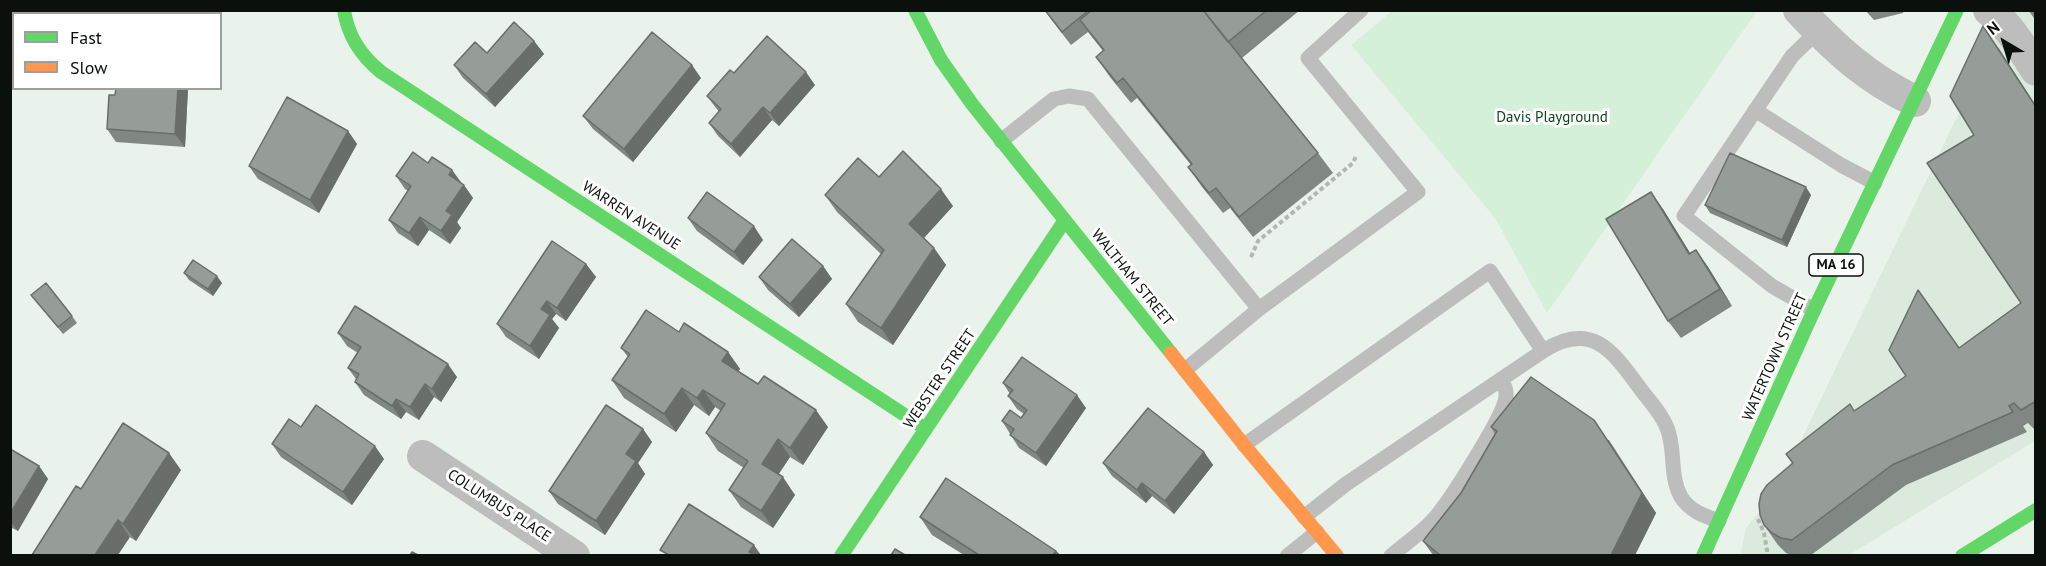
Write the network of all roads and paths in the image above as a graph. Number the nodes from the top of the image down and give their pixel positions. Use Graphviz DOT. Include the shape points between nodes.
graph roads {
  1 [pos="344,10"];
  2 [pos="915,10"];
  3 [pos="1361,10"];
  4 [pos="1957,10"];
  5 [pos="1989,10"];
  6 [pos="1809,21"];
  7 [pos="2036,70"];
  8 [pos="1915,101"];
  9 [pos="1755,110"];
  10 [pos="1367,131"];
  11 [pos="1001,141"];
  12 [pos="1875,183"];
  13 [pos="1065,220"];
  14 [pos="1238,284"];
  15 [pos="1259,309"];
  16 [pos="1814,310"];
  17 [pos="1543,351"];
  18 [pos="1185,370"];
  19 [pos="1501,379"];
  20 [pos="926,429"];
  21 [pos="1244,445"];
  22 [pos="423,456"];
  23 [pos="2036,510"];
  24 [pos="1756,515"];
  25 [pos="1304,517"];
  26 [pos="1719,521"];
  27 [pos="1317,532"];
  28 [pos="574,555"];
  29 [pos="841,555"];
  30 [pos="1287,555"];
  31 [pos="1337,555"];
  32 [pos="1391,555"];
  33 [pos="1703,555"];
  34 [pos="1768,555"];
  35 [pos="1962,555"];
  1 -- 20 [label="main road, WARREN AVENUE" via="357,50 381,72"];
  2 -- 11 [label="main road, WALTHAM STREET" via="941,60"];
  3 -- 10 [label="lane" via="1308,58"];
  4 -- 8 [label="main road, WATERTOWN STREET / MA 16"];
  5 -- 7 [label="street" via="2013,33"];
  6 -- 8 [label="street" via="1857,67"];
  6 -- 9 [label="lane" via="1792,56"];
  8 -- 12 [label="main road, WATERTOWN STREET / MA 16"];
  9 -- 12 [label="lane"];
  9 -- 16 [label="lane" via="1684,216 1772,286"];
  10 -- 14 [label="path" via="1353,163 1258,241"];
  10 -- 15 [label="lane" via="1418,192"];
  11 -- 13 [label="main road, WALTHAM STREET"];
  11 -- 14 [label="lane" via="1054,99 1088,99"];
  12 -- 16 [label="main road, WATERTOWN STREET / MA 16"];
  13 -- 18 [label="main road, WALTHAM STREET"];
  13 -- 20 [label="main road, WEBSTER STREET"];
  14 -- 15 [label="lane"];
  15 -- 18 [label="lane"];
  16 -- 26 [label="main road, WATERTOWN STREET / MA 16"];
  17 -- 19 [label="lane"];
  17 -- 21 [label="lane" via="1490,271"];
  17 -- 26 [label="lane" via="1563,340 1582,337 1599,342 1614,354 1664,421 1676,486 1682,498 1702,516"];
  18 -- 21 [label="main road, WALTHAM STREET"];
  19 -- 25 [label="lane"];
  19 -- 32 [label="lane" via="1506,390 1504,403 1482,446 1440,512"];
  20 -- 29 [label="main road, WEBSTER STREET"];
  21 -- 25 [label="main road, WALTHAM STREET"];
  22 -- 28 [label="street, COLUMBUS PLACE"];
  23 -- 35 [label="main road"];
  24 -- 34 [label="path"];
  25 -- 27 [label="main road, WALTHAM STREET"];
  26 -- 33 [label="main road, WATERTOWN STREET / MA 16"];
  27 -- 30 [label="lane"];
  27 -- 31 [label="main road, WALTHAM STREET"];
}
